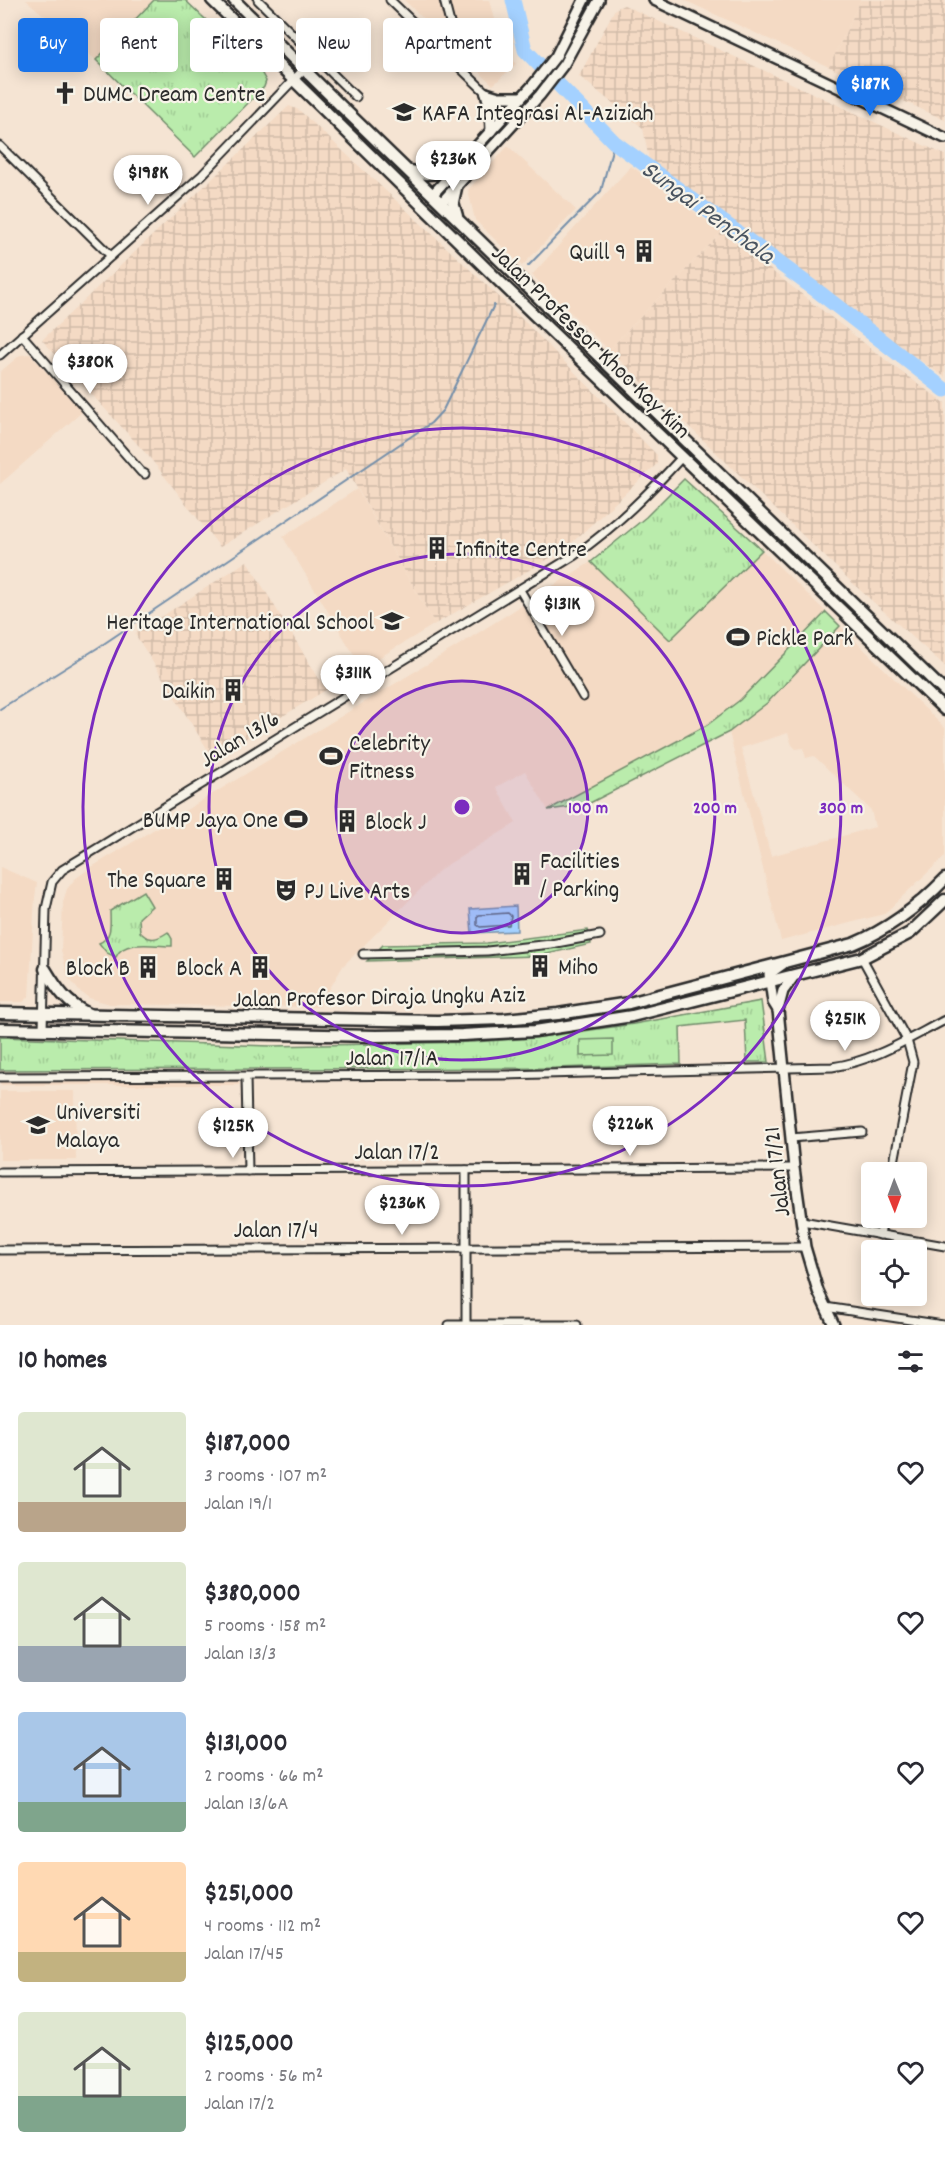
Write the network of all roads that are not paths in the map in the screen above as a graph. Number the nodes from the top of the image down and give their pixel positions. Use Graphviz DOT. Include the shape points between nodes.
graph roads {
  1 [pos="212,0"];
  2 [pos="234,0"];
  3 [pos="258,0"];
  4 [pos="390,0"];
  5 [pos="444,0"];
  6 [pos="584,0"];
  7 [pos="599,0"];
  8 [pos="654,0"];
  9 [pos="409,18"];
  10 [pos="449,18"];
  11 [pos="296,61"];
  12 [pos="301,72"];
  13 [pos="307,72"];
  14 [pos="465,72"];
  15 [pos="294,80"];
  16 [pos="486,93"];
  17 [pos="356,97"];
  18 [pos="521,98"];
  19 [pos="527,108"];
  20 [pos="507,113"];
  21 [pos="490,130"];
  22 [pos="505,133"];
  23 [pos="945,138"];
  24 [pos="0,146"];
  25 [pos="407,170"];
  26 [pos="453,172"];
  27 [pos="391,177"];
  28 [pos="456,188"];
  29 [pos="436,200"];
  30 [pos="458,219"];
  31 [pos="454,237"];
  32 [pos="111,256"];
  33 [pos="22,335"];
  34 [pos="0,355"];
  35 [pos="682,458"];
  36 [pos="145,474"];
  37 [pos="520,590"];
  38 [pos="945,692"];
  39 [pos="583,697"];
  40 [pos="945,710"];
  41 [pos="945,879"];
  42 [pos="945,900"];
  43 [pos="600,935"];
  44 [pos="363,954"];
  45 [pos="862,958"];
  46 [pos="788,962"];
  47 [pos="45,969"];
  48 [pos="794,976"];
  49 [pos="769,981"];
  50 [pos="778,1010"];
  51 [pos="0,1013"];
  52 [pos="44,1014"];
  53 [pos="92,1015"];
  54 [pos="945,1020"];
  55 [pos="0,1029"];
  56 [pos="43,1030"];
  57 [pos="907,1040"];
  58 [pos="785,1068"];
  59 [pos="0,1077"];
  60 [pos="246,1077"];
  61 [pos="862,1132"];
  62 [pos="791,1138"];
  63 [pos="894,1162"];
  64 [pos="794,1168"];
  65 [pos="466,1170"];
  66 [pos="248,1171"];
  67 [pos="0,1172"];
  68 [pos="802,1221"];
  69 [pos="881,1228"];
  70 [pos="880,1235"];
  71 [pos="945,1246"];
  72 [pos="805,1247"];
  73 [pos="466,1248"];
  74 [pos="0,1250"];
  75 [pos="825,1306"];
  76 [pos="449,1325"];
  77 [pos="466,1325"];
  78 [pos="577,1325"];
  79 [pos="834,1325"];
  80 [pos="943,1325"];
  1 -- 15 [label="main road, Jalan Professor Khoo Kay Kim"];
  2 -- 11 [label="main road, Jalan Professor Khoo Kay Kim"];
  3 -- 17 [label="street"];
  4 -- 9 [label="street"];
  5 -- 10 [label="street"];
  6 -- 18 [label="street" via="556,56"];
  7 -- 19 [label="street" via="564,64"];
  8 -- 23 [label="street"];
  12 -- 15 [label="street"];
  13 -- 25 [label="main road, Jalan Professor Khoo Kay Kim"];
  14 -- 16 [label="street"];
  15 -- 27 [label="main road, Jalan Professor Khoo Kay Kim"];
  15 -- 32 [label="street" via="202,175"];
  16 -- 18 [label="street"];
  16 -- 20 [label="street"];
  16 -- 21 [label="street"];
  18 -- 20 [label="street"];
  19 -- 20 [label="street"];
  19 -- 22 [label="street"];
  20 -- 21 [label="street"];
  20 -- 22 [label="street"];
  21 -- 26 [label="street"];
  22 -- 28 [label="street"];
  24 -- 32 [label="street"];
  25 -- 26 [label="main road" via="427,174"];
  25 -- 29 [label="main road, Jalan Professor Khoo Kay Kim"];
  26 -- 29 [label="street"];
  27 -- 29 [label="main road" via="419,198"];
  27 -- 31 [label="main road, Jalan Professor Khoo Kay Kim"];
  28 -- 29 [label="street"];
  28 -- 30 [label="main road" via="453,202"];
  29 -- 30 [label="main road, Jalan Professor Khoo Kay Kim"];
  29 -- 31 [label="main road"];
  30 -- 38 [label="main road, Jalan Professor Khoo Kay Kim"];
  31 -- 35 [label="main road, Jalan Professor Khoo Kay Kim"];
  32 -- 33 [label="street"];
  33 -- 34 [label="street"];
  33 -- 36 [label="street"];
  35 -- 37 [label="street, Jalan 13/6" via="606,532"];
  35 -- 40 [label="main road, Jalan Professor Khoo Kay Kim"];
  37 -- 39 [label="street"];
  37 -- 47 [label="street, Jalan 13/6" via="62,870 52,882 47,902"];
  41 -- 46 [label="main road, Jalan Profesor Diraja Ungku Aziz" via="905,916 871,937"];
  42 -- 45 [label="main road, Jalan Profesor Diraja Ungku Aziz" via="910,933"];
  43 -- 44 [label="street" via="487,951"];
  45 -- 48 [label="main road, Jalan Profesor Diraja Ungku Aziz"];
  45 -- 57 [label="street"];
  46 -- 49 [label="street" via="769,974"];
  46 -- 53 [label="main road, Jalan Profesor Diraja Ungku Aziz" via="629,1003 504,1019 346,1021"];
  47 -- 52 [label="street, Jalan 13/6"];
  47 -- 53 [label="main road" via="69,1003"];
  48 -- 49 [label="main road, Jalan Profesor Diraja Ungku Aziz"];
  48 -- 50 [label="street, Jalan 17/21" via="783,991"];
  49 -- 50 [label="street, Jalan 17/21"];
  49 -- 56 [label="main road, Jalan Profesor Diraja Ungku Aziz" via="632,1016 535,1031 376,1036"];
  50 -- 58 [label="street, Jalan 17/21"];
  51 -- 52 [label="main road, Jalan Profesor Diraja Ungku Aziz"];
  52 -- 53 [label="main road, Jalan Profesor Diraja Ungku Aziz"];
  52 -- 56 [label="street, Jalan 13/6"];
  54 -- 57 [label="street, Jalan 17/1A"];
  55 -- 56 [label="main road, Jalan Profesor Diraja Ungku Aziz"];
  57 -- 58 [label="street, Jalan 17/1A" via="854,1064"];
  57 -- 63 [label="street" via="913,1062"];
  58 -- 60 [label="street, Jalan 17/1A"];
  58 -- 62 [label="street, Jalan 17/21"];
  59 -- 60 [label="street, Jalan 17/1A"];
  60 -- 66 [label="street"];
  61 -- 62 [label="street"];
  62 -- 64 [label="street, Jalan 17/21"];
  64 -- 65 [label="street, Jalan 17/2"];
  64 -- 68 [label="street, Jalan 17/21"];
  65 -- 66 [label="street, Jalan 17/2"];
  65 -- 73 [label="street"];
  66 -- 67 [label="street, Jalan 17/2"];
  68 -- 70 [label="street"];
  68 -- 72 [label="street, Jalan 17/21"];
  69 -- 70 [label="street"];
  70 -- 71 [label="street"];
  72 -- 73 [label="street, Jalan 17/4"];
  72 -- 75 [label="street, Jalan 17/21"];
  73 -- 74 [label="street, Jalan 17/4"];
  73 -- 77 [label="street"];
  75 -- 79 [label="street, Jalan 17/21"];
  75 -- 80 [label="street"];
  76 -- 77 [label="street"];
  77 -- 78 [label="street"];
}
